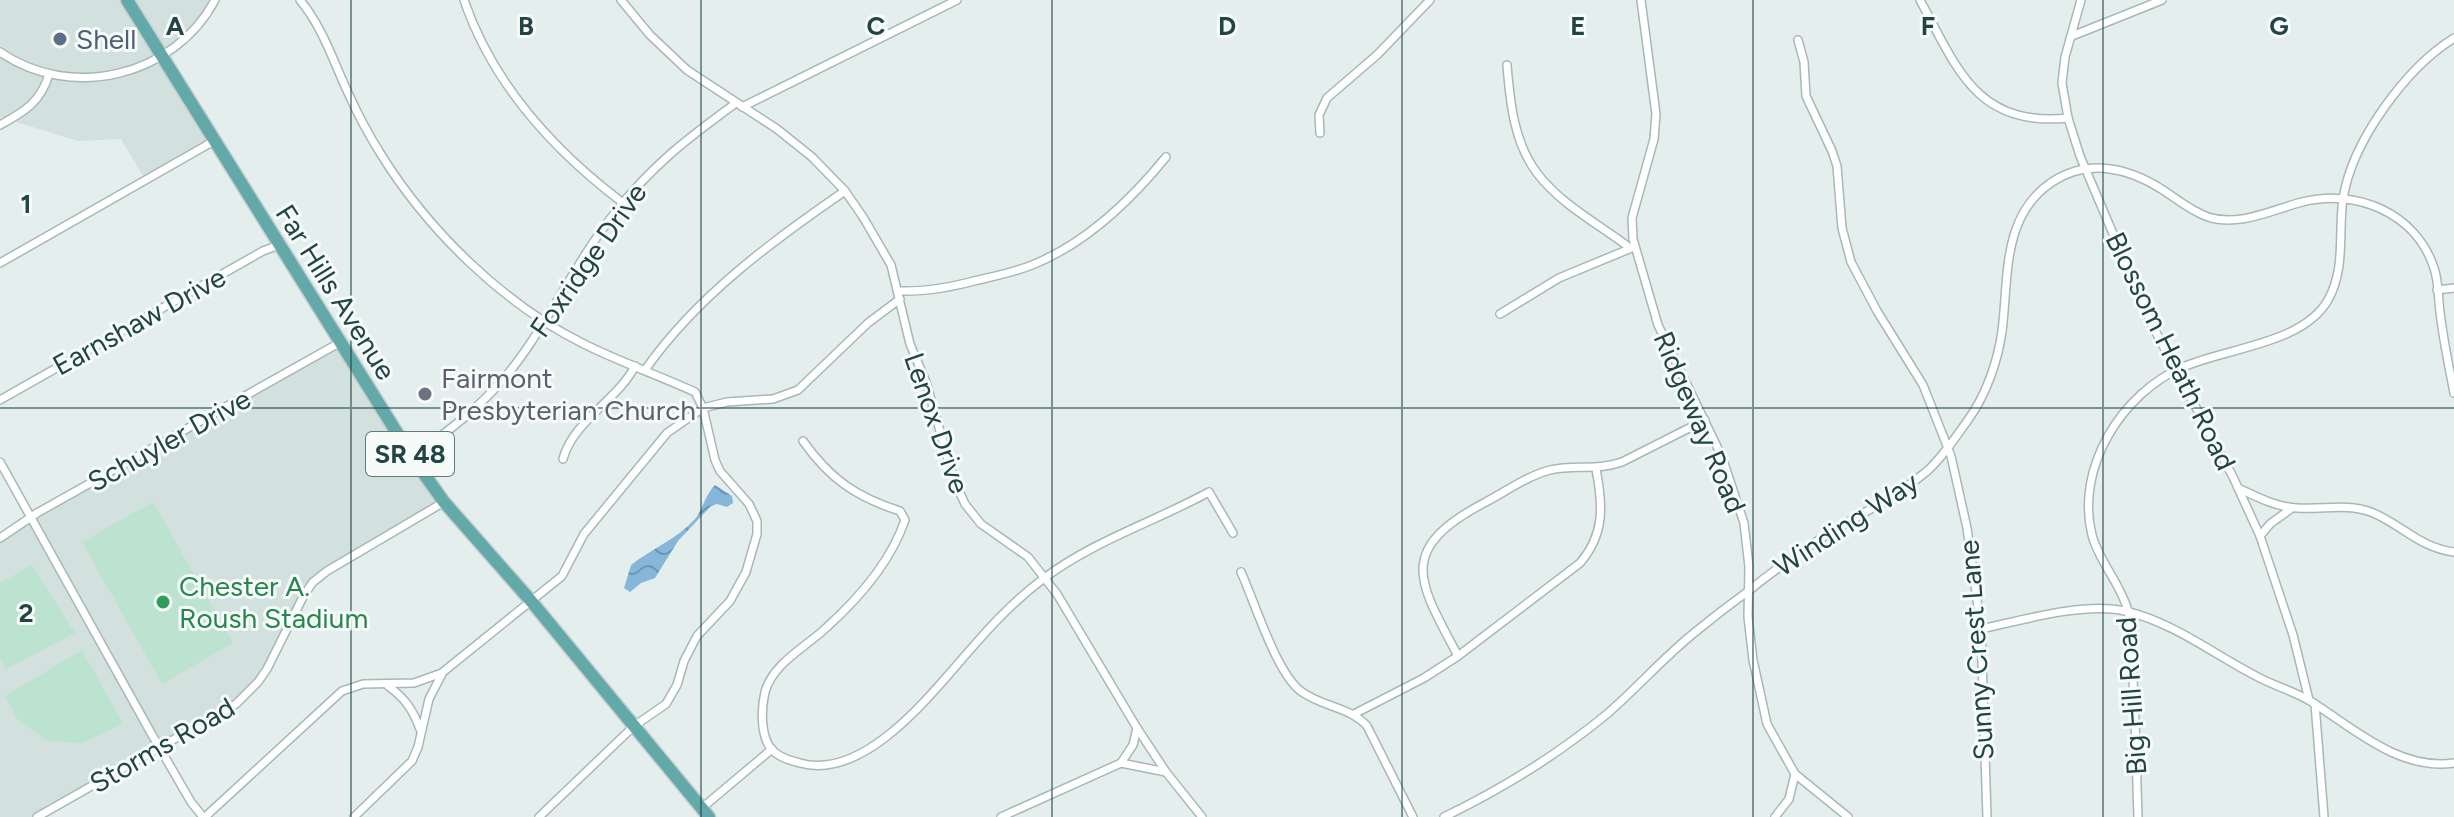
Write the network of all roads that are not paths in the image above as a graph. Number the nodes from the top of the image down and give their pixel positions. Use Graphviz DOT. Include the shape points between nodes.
graph roads {
  1 [pos="127,0"];
  2 [pos="215,0"];
  3 [pos="300,0"];
  4 [pos="464,0"];
  5 [pos="621,0"];
  6 [pos="957,0"];
  7 [pos="1430,0"];
  8 [pos="1641,0"];
  9 [pos="1920,0"];
  10 [pos="2081,0"];
  11 [pos="2162,0"];
  12 [pos="2072,36"];
  13 [pos="2454,38"];
  14 [pos="1798,40"];
  15 [pos="0,52"];
  16 [pos="161,55"];
  17 [pos="1507,65"];
  18 [pos="49,74"];
  19 [pos="739,105"];
  20 [pos="2068,118"];
  21 [pos="0,125"];
  22 [pos="1320,133"];
  23 [pos="214,141"];
  24 [pos="1166,157"];
  25 [pos="2084,168"];
  26 [pos="845,191"];
  27 [pos="2343,199"];
  28 [pos="623,203"];
  29 [pos="279,245"];
  30 [pos="1633,247"];
  31 [pos="0,263"];
  32 [pos="2454,288"];
  33 [pos="2437,290"];
  34 [pos="899,295"];
  35 [pos="1500,314"];
  36 [pos="545,321"];
  37 [pos="339,343"];
  38 [pos="635,366"];
  39 [pos="645,370"];
  40 [pos="2174,370"];
  41 [pos="2454,393"];
  42 [pos="0,400"];
  43 [pos="703,408"];
  44 [pos="1705,420"];
  45 [pos="803,441"];
  46 [pos="1949,446"];
  47 [pos="412,457"];
  48 [pos="563,459"];
  49 [pos="0,462"];
  50 [pos="1596,469"];
  51 [pos="2238,488"];
  52 [pos="444,502"];
  53 [pos="2292,508"];
  54 [pos="30,518"];
  55 [pos="1233,533"];
  56 [pos="2260,536"];
  57 [pos="0,538"];
  58 [pos="2454,552"];
  59 [pos="1241,572"];
  60 [pos="1044,578"];
  61 [pos="1747,591"];
  62 [pos="531,601"];
  63 [pos="2128,612"];
  64 [pos="1981,629"];
  65 [pos="1458,656"];
  66 [pos="443,672"];
  67 [pos="386,685"];
  68 [pos="2312,702"];
  69 [pos="1354,714"];
  70 [pos="634,726"];
  71 [pos="1137,728"];
  72 [pos="420,730"];
  73 [pos="160,748"];
  74 [pos="772,749"];
  75 [pos="1121,763"];
  76 [pos="2454,763"];
  77 [pos="1166,772"];
  78 [pos="1795,774"];
  79 [pos="705,813"];
  80 [pos="37,817"];
  81 [pos="204,817"];
  82 [pos="354,817"];
  83 [pos="539,817"];
  84 [pos="1001,817"];
  85 [pos="1202,817"];
  86 [pos="1413,817"];
  87 [pos="1444,817"];
  88 [pos="1775,817"];
  89 [pos="1848,817"];
  90 [pos="1987,817"];
  91 [pos="2138,817"];
  92 [pos="2324,817"];
  1 -- 16 [label="main road, Far Hills Avenue / SR 48"];
  2 -- 16 [label="street" via="196,27"];
  3 -- 36 [label="street" via="401,185 462,256"];
  4 -- 28 [label="street" via="491,60 525,111 566,157"];
  5 -- 19 [label="street, Lenox Drive" via="668,53"];
  6 -- 19 [label="street, Foxridge Drive"];
  7 -- 22 [label="street" via="1327,98 1319,115"];
  8 -- 30 [label="street, Ridgeway Road" via="1656,114 1632,218"];
  9 -- 20 [label="street" via="1980,97 2019,115"];
  10 -- 12 [label="street, Blossom Heath Road"];
  11 -- 12 [label="street"];
  12 -- 20 [label="street, Blossom Heath Road" via="2063,73"];
  13 -- 27 [label="street, Big Hill Road" via="2421,63 2374,122"];
  14 -- 46 [label="street, Sunny Crest Lane" via="1806,96 1837,166 1851,262 1923,385"];
  15 -- 18 [label="street"];
  16 -- 18 [label="street" via="140,68 107,77"];
  16 -- 23 [label="main road, Far Hills Avenue / SR 48"];
  17 -- 30 [label="street" via="1516,128 1537,173 1570,204"];
  18 -- 21 [label="street" via="35,102"];
  19 -- 26 [label="street, Lenox Drive" via="792,140"];
  19 -- 28 [label="street, Foxridge Drive" via="659,161"];
  20 -- 25 [label="street, Blossom Heath Road"];
  23 -- 29 [label="main road, Far Hills Avenue / SR 48"];
  23 -- 31 [label="street"];
  24 -- 34 [label="street" via="1113,212 1075,242 1033,265 951,288"];
  25 -- 27 [label="street" via="2130,173 2219,220 2243,219 2309,200"];
  25 -- 40 [label="street, Blossom Heath Road"];
  25 -- 46 [label="street, Winding Way" via="2041,191 2016,229 1997,354 1981,401"];
  26 -- 34 [label="street, Lenox Drive" via="889,260"];
  26 -- 39 [label="street" via="742,268"];
  27 -- 33 [label="street" via="2386,210 2409,227 2428,254"];
  27 -- 40 [label="street, Big Hill Road" via="2340,263 2330,296 2316,315 2272,338"];
  28 -- 36 [label="street, Foxridge Drive"];
  29 -- 37 [label="main road, Far Hills Avenue / SR 48"];
  29 -- 42 [label="street, Earnshaw Drive"];
  30 -- 35 [label="street" via="1559,278"];
  30 -- 44 [label="street, Ridgeway Road" via="1666,344"];
  32 -- 33 [label="street"];
  33 -- 41 [label="street"];
  34 -- 43 [label="street" via="798,390 773,399"];
  34 -- 60 [label="street, Lenox Drive" via="910,344 965,504 981,524 1028,557"];
  36 -- 38 [label="street"];
  36 -- 47 [label="street, Foxridge Drive" via="481,402"];
  37 -- 47 [label="main road, Far Hills Avenue / SR 48"];
  37 -- 54 [label="street, Schuyler Drive"];
  38 -- 39 [label="street"];
  38 -- 48 [label="street" via="570,441"];
  39 -- 43 [label="street" via="695,392"];
  40 -- 51 [label="street, Blossom Heath Road"];
  40 -- 63 [label="street, Big Hill Road" via="2141,394 2117,421 2093,473 2092,536"];
  43 -- 62 [label="street" via="657,444 584,534 566,570"];
  43 -- 70 [label="street" via="715,460 754,512 757,534 740,587 697,636 673,695"];
  44 -- 50 [label="street" via="1622,462"];
  44 -- 61 [label="street, Ridgeway Road" via="1744,523"];
  45 -- 74 [label="street" via="849,489 900,511 904,524 868,583 768,682 763,709"];
  46 -- 61 [label="street, Winding Way" via="1911,483"];
  46 -- 64 [label="street, Sunny Crest Lane"];
  47 -- 52 [label="main road, Far Hills Avenue / SR 48"];
  49 -- 54 [label="street"];
  50 -- 65 [label="street" via="1602,512 1589,553"];
  50 -- 65 [label="street" via="1547,471 1460,516 1430,543 1423,567 1425,589"];
  51 -- 53 [label="street"];
  51 -- 56 [label="street, Blossom Heath Road"];
  52 -- 62 [label="main road, Far Hills Avenue / SR 48"];
  52 -- 73 [label="street, Storms Road" via="321,575 248,693"];
  53 -- 56 [label="street"];
  53 -- 58 [label="street" via="2361,509 2423,544"];
  54 -- 57 [label="street, Schuyler Drive"];
  54 -- 73 [label="street"];
  55 -- 60 [label="street" via="1209,492 1087,550"];
  56 -- 68 [label="street, Blossom Heath Road"];
  59 -- 69 [label="street" via="1286,676 1316,701"];
  60 -- 71 [label="street, Lenox Drive"];
  60 -- 74 [label="street" via="1002,615 913,712 860,754 824,767 797,763"];
  61 -- 78 [label="street, Ridgeway Road" via="1763,710"];
  61 -- 87 [label="street, Winding Way" via="1572,741"];
  62 -- 66 [label="street"];
  62 -- 70 [label="main road, Far Hills Avenue / SR 48"];
  63 -- 64 [label="street" via="2074,611"];
  63 -- 68 [label="street" via="2168,626"];
  63 -- 91 [label="street, Big Hill Road"];
  64 -- 90 [label="street, Sunny Crest Lane"];
  65 -- 69 [label="street"];
  66 -- 67 [label="street" via="414,683"];
  66 -- 72 [label="street"];
  67 -- 72 [label="street" via="413,710"];
  67 -- 81 [label="street" via="363,684 342,691"];
  68 -- 76 [label="street" via="2394,754"];
  68 -- 92 [label="street, Blossom Heath Road"];
  69 -- 86 [label="street" via="1367,726"];
  70 -- 79 [label="main road, Far Hills Avenue / SR 48"];
  70 -- 83 [label="street"];
  71 -- 75 [label="street"];
  71 -- 77 [label="street, Lenox Drive"];
  72 -- 82 [label="street" via="412,761"];
  73 -- 80 [label="street, Storms Road"];
  73 -- 81 [label="street"];
  74 -- 79 [label="street"];
  75 -- 77 [label="street"];
  75 -- 84 [label="street"];
  77 -- 85 [label="street, Lenox Drive"];
  78 -- 88 [label="street" via="1789,799"];
  78 -- 89 [label="street, Ridgeway Road"];
}
